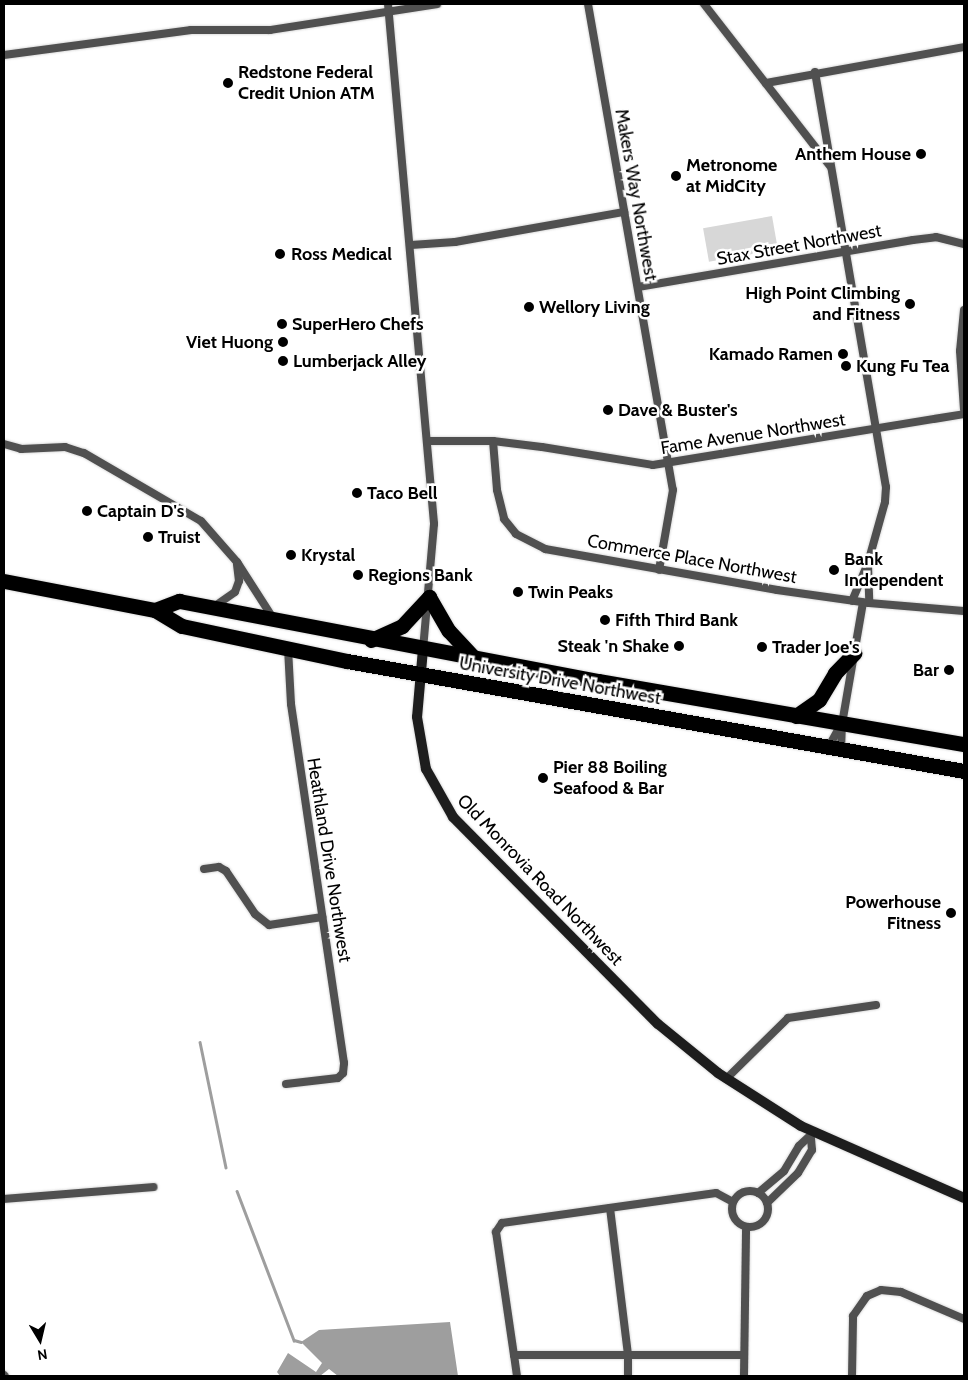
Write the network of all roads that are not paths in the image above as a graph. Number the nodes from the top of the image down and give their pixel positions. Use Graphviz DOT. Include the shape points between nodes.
graph roads {
  1 [pos="437,4"];
  2 [pos="588,4"];
  3 [pos="704,4"];
  4 [pos="388,8"];
  5 [pos="964,47"];
  6 [pos="4,55"];
  7 [pos="815,72"];
  8 [pos="766,83"];
  9 [pos="830,166"];
  10 [pos="624,212"];
  11 [pos="964,244"];
  12 [pos="411,245"];
  13 [pos="844,253"];
  14 [pos="638,288"];
  15 [pos="964,310"];
  16 [pos="964,409"];
  17 [pos="964,414"];
  18 [pos="875,429"];
  19 [pos="427,441"];
  20 [pos="492,442"];
  21 [pos="4,444"];
  22 [pos="668,464"];
  23 [pos="237,562"];
  24 [pos="868,564"];
  25 [pos="659,570"];
  26 [pos="4,581"];
  27 [pos="429,597"];
  28 [pos="852,601"];
  29 [pos="866,603"];
  30 [pos="212,608"];
  31 [pos="156,610"];
  32 [pos="964,611"];
  33 [pos="274,619"];
  34 [pos="370,640"];
  35 [pos="288,649"];
  36 [pos="423,649"];
  37 [pos="854,653"];
  38 [pos="475,659"];
  39 [pos="420,675"];
  40 [pos="796,716"];
  41 [pos="842,724"];
  42 [pos="964,744"];
  43 [pos="834,750"];
  44 [pos="918,764"];
  45 [pos="964,771"];
  46 [pos="964,780"];
  47 [pos="204,869"];
  48 [pos="322,917"];
  49 [pos="876,1004"];
  50 [pos="726,1079"];
  51 [pos="286,1084"];
  52 [pos="812,1135"];
  53 [pos="154,1187"];
  54 [pos="758,1193"];
  55 [pos="4,1198"];
  56 [pos="964,1198"];
  57 [pos="733,1202"];
  58 [pos="767,1203"];
  59 [pos="610,1208"];
  60 [pos="746,1227"];
  61 [pos="964,1319"];
  62 [pos="514,1355"];
  63 [pos="628,1355"];
  64 [pos="744,1355"];
  65 [pos="517,1376"];
  66 [pos="628,1376"];
  67 [pos="744,1376"];
  68 [pos="852,1376"];
  1 -- 4 [label="street"];
  2 -- 10 [label="street, Makers Way Northwest"];
  3 -- 8 [label="street"];
  4 -- 6 [label="street" via="270,30 191,30"];
  4 -- 12 [label="street, Old Monrovia Road Northwest"];
  5 -- 7 [label="street"];
  7 -- 8 [label="street"];
  7 -- 9 [label="street"];
  8 -- 9 [label="street"];
  9 -- 13 [label="street"];
  10 -- 12 [label="street" via="455,242"];
  10 -- 14 [label="street, Makers Way Northwest"];
  11 -- 13 [label="street, Stax Street Northwest" via="936,237"];
  12 -- 19 [label="street, Old Monrovia Road Northwest"];
  13 -- 14 [label="street, Stax Street Northwest"];
  13 -- 18 [label="street"];
  14 -- 22 [label="street, Makers Way Northwest"];
  15 -- 16 [label="street" via="960,351"];
  17 -- 18 [label="street, Fame Avenue Northwest"];
  18 -- 22 [label="street, Fame Avenue Northwest"];
  18 -- 24 [label="street" via="886,494"];
  19 -- 20 [label="street, Fame Avenue Northwest"];
  19 -- 27 [label="street, Old Monrovia Road Northwest" via="434,524"];
  20 -- 22 [label="street, Fame Avenue Northwest" via="653,465"];
  20 -- 25 [label="street, Commerce Place Northwest" via="499,501 504,519 516,534 545,549"];
  21 -- 23 [label="street" via="21,449 65,447 84,453 201,520"];
  22 -- 25 [label="street, Makers Way Northwest" via="672,490"];
  23 -- 30 [label="street" via="239,581 235,592"];
  23 -- 33 [label="street"];
  24 -- 28 [label="street"];
  24 -- 29 [label="street"];
  25 -- 28 [label="street, Commerce Place Northwest"];
  26 -- 31 [label="highway, University Drive Northwest"];
  27 -- 34 [label="highway" via="402,626"];
  27 -- 36 [label="street, Old Monrovia Road Northwest"];
  27 -- 38 [label="highway" via="449,631"];
  28 -- 29 [label="street, Commerce Place Northwest"];
  29 -- 32 [label="street, Commerce Place Northwest"];
  29 -- 37 [label="street"];
  30 -- 31 [label="highway, University Drive Northwest" via="179,601"];
  30 -- 33 [label="highway, University Drive Northwest"];
  31 -- 35 [label="highway, University Drive Northwest" via="182,626"];
  33 -- 34 [label="highway, University Drive Northwest"];
  34 -- 36 [label="highway, University Drive Northwest"];
  35 -- 39 [label="highway, University Drive Northwest"];
  35 -- 48 [label="street, Heathland Drive Northwest" via="290,704"];
  36 -- 38 [label="highway, University Drive Northwest"];
  36 -- 39 [label="street, Old Monrovia Road Northwest"];
  37 -- 40 [label="highway" via="835,673 819,700"];
  37 -- 41 [label="street"];
  38 -- 40 [label="highway, University Drive Northwest"];
  39 -- 43 [label="highway, University Drive Northwest"];
  39 -- 50 [label="street, Old Monrovia Road Northwest" via="417,717 426,769 453,817 658,1024"];
  40 -- 41 [label="highway, University Drive Northwest"];
  41 -- 42 [label="highway, University Drive Northwest"];
  41 -- 43 [label="street"];
  41 -- 43 [label="street"];
  43 -- 44 [label="highway, University Drive Northwest"];
  44 -- 45 [label="highway, University Drive Northwest"];
  44 -- 46 [label="highway"];
  47 -- 48 [label="street" via="219,867 226,872 255,914 269,925"];
  48 -- 51 [label="street, Heathland Drive Northwest" via="343,1054 340,1075"];
  49 -- 50 [label="street" via="788,1018"];
  50 -- 52 [label="street, Old Monrovia Road Northwest"];
  52 -- 54 [label="street" via="799,1146 784,1171"];
  52 -- 56 [label="street, Old Monrovia Road Northwest"];
  52 -- 58 [label="street" via="812,1150 798,1173"];
  53 -- 55 [label="street"];
  54 -- 57 [label="street" via="746,1192"];
  54 -- 58 [label="street"];
  57 -- 59 [label="street" via="716,1194"];
  57 -- 60 [label="street" via="734,1218"];
  58 -- 60 [label="street" via="767,1214 761,1223"];
  59 -- 62 [label="street" via="502,1223 496,1232"];
  59 -- 63 [label="street"];
  60 -- 64 [label="street"];
  61 -- 68 [label="street" via="892,1290 867,1296 853,1316"];
  62 -- 63 [label="street"];
  62 -- 65 [label="street"];
  63 -- 64 [label="street"];
  63 -- 66 [label="street"];
  64 -- 67 [label="street"];
}
